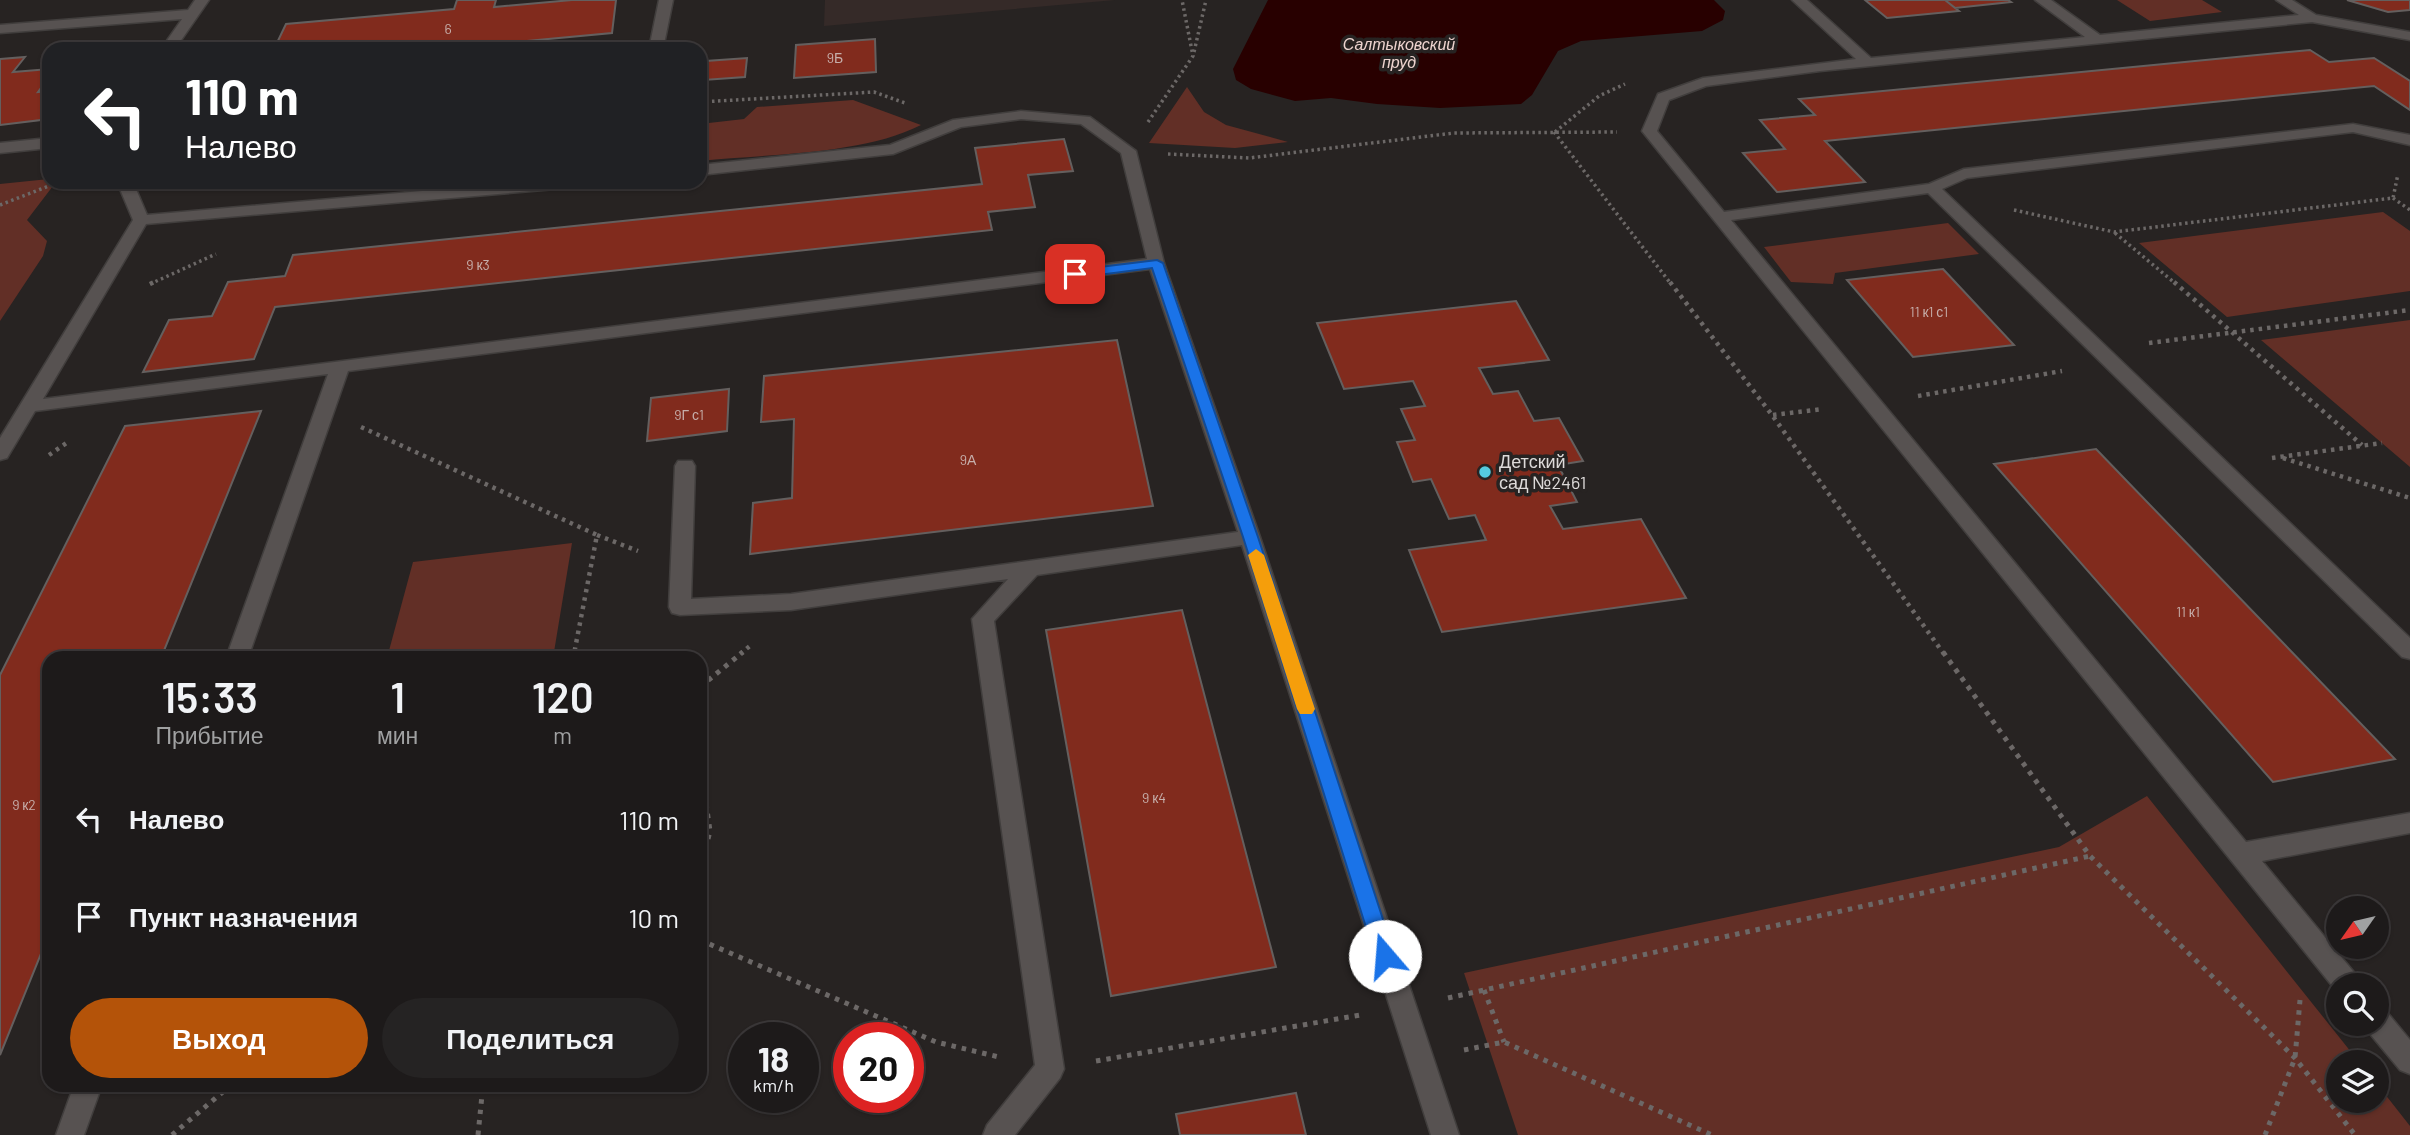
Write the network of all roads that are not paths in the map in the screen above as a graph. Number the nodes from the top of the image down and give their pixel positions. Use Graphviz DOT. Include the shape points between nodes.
graph roads {
  1 [pos="202,0"];
  2 [pos="666,0"];
  3 [pos="1799,0"];
  4 [pos="2042,0"];
  5 [pos="2283,0"];
  6 [pos="192,14"];
  7 [pos="2312,18"];
  8 [pos="0,29"];
  9 [pos="2410,36"];
  10 [pos="2096,39"];
  11 [pos="172,42"];
  12 [pos="657,42"];
  13 [pos="1867,62"];
  14 [pos="2410,140"];
  15 [pos="42,144"];
  16 [pos="0,148"];
  17 [pos="707,169"];
  18 [pos="1932,188"];
  19 [pos="128,189"];
  20 [pos="498,189"];
  21 [pos="1720,217"];
  22 [pos="141,220"];
  23 [pos="1157,263"];
  24 [pos="340,367"];
  25 [pos="31,406"];
  26 [pos="0,454"];
  27 [pos="685,466"];
  28 [pos="1250,537"];
  29 [pos="1031,568"];
  30 [pos="239,651"];
  31 [pos="2410,651"];
  32 [pos="2410,822"];
  33 [pos="2241,854"];
  34 [pos="2338,973"];
  35 [pos="2389,1036"];
  36 [pos="2410,1061"];
  37 [pos="85,1092"];
  38 [pos="70,1135"];
  39 [pos="997,1135"];
  40 [pos="1445,1135"];
  1 -- 6 [label="lane"];
  2 -- 12 [label="lane"];
  3 -- 13 [label="lane"];
  4 -- 10 [label="lane"];
  5 -- 7 [label="lane"];
  6 -- 8 [label="lane"];
  6 -- 11 [label="lane"];
  7 -- 9 [label="lane"];
  7 -- 10 [label="lane"];
  10 -- 13 [label="lane"];
  13 -- 21 [label="lane" via="1703,82 1663,97 1649,131"];
  14 -- 18 [label="lane" via="2353,128 1964,174"];
  15 -- 16 [label="lane"];
  17 -- 23 [label="lane" via="893,149 958,122 1021,115 1085,120 1128,151"];
  18 -- 21 [label="lane"];
  18 -- 31 [label="lane"];
  19 -- 22 [label="lane"];
  20 -- 22 [label="lane"];
  21 -- 33 [label="lane"];
  22 -- 25 [label="lane"];
  23 -- 24 [label="lane"];
  23 -- 28 [label="lane"];
  24 -- 25 [label="lane"];
  24 -- 30 [label="lane"];
  25 -- 26 [label="lane"];
  27 -- 29 [label="lane" via="680,607 791,602"];
  28 -- 29 [label="lane"];
  28 -- 40 [label="lane"];
  29 -- 39 [label="lane" via="983,619 1050,1069"];
  32 -- 33 [label="lane"];
  33 -- 34 [label="lane"];
  35 -- 36 [label="lane"];
  37 -- 38 [label="lane"];
}
